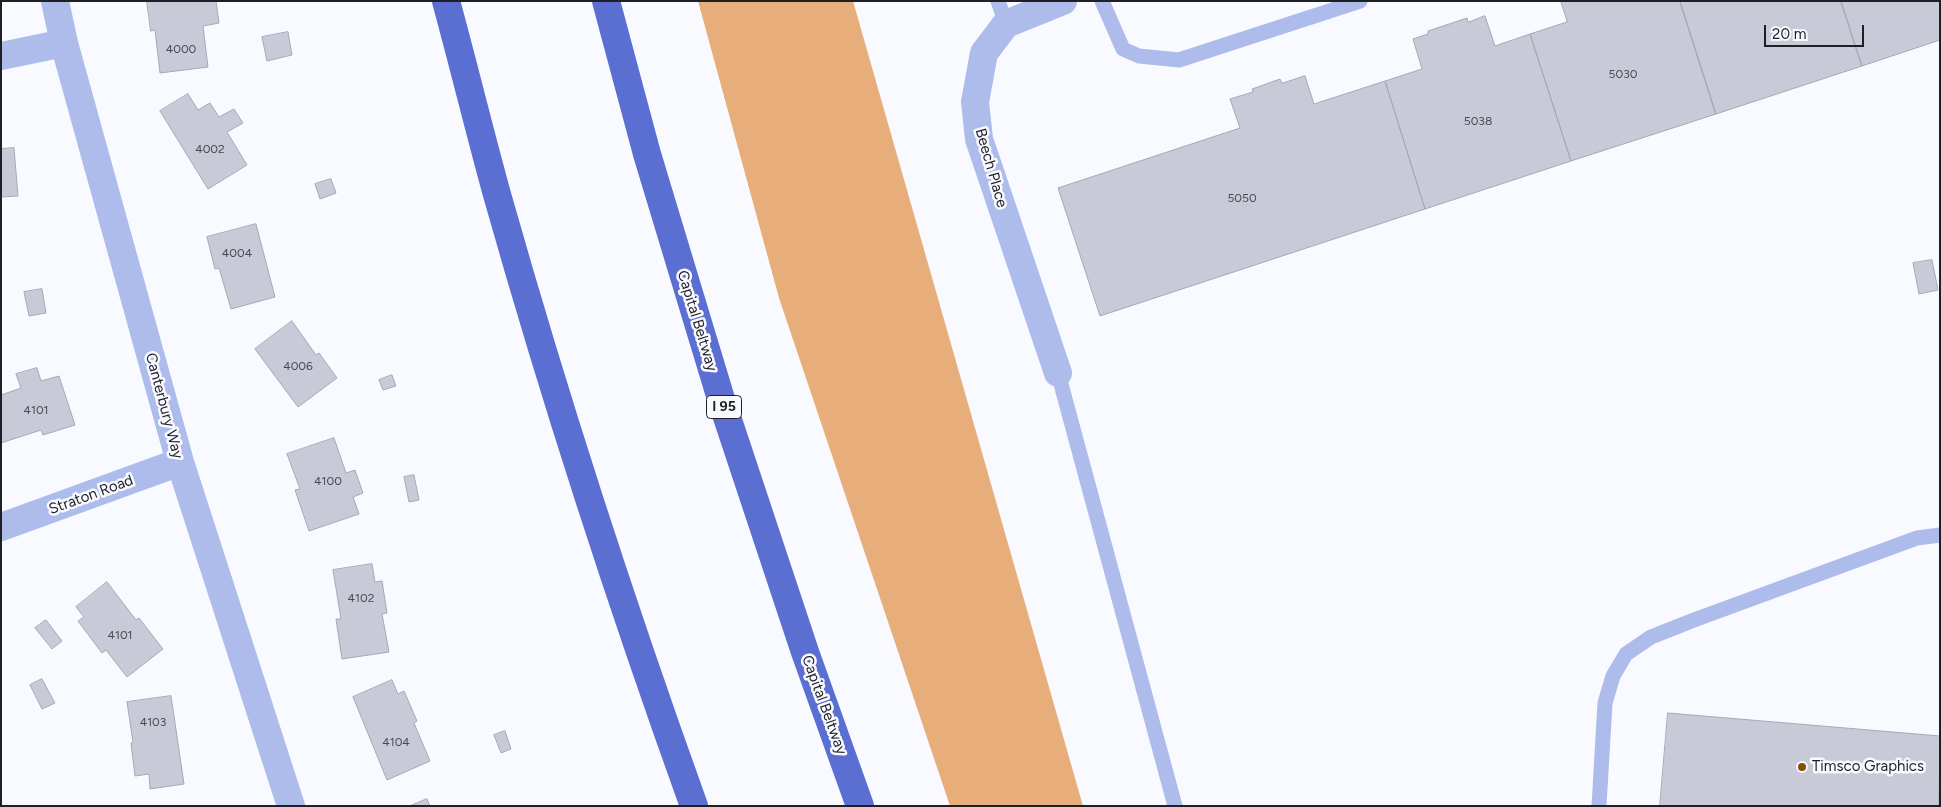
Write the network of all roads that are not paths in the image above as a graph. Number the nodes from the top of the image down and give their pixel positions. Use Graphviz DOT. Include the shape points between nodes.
graph roads {
  1 [pos="55,1"];
  2 [pos="446,1"];
  3 [pos="606,1"];
  4 [pos="1063,1"];
  5 [pos="1102,1"];
  6 [pos="1360,1"];
  7 [pos="1002,12"];
  8 [pos="64,43"];
  9 [pos="1,56"];
  10 [pos="1058,373"];
  11 [pos="180,462"];
  12 [pos="1,526"];
  13 [pos="1940,535"];
  14 [pos="291,806"];
  15 [pos="694,806"];
  16 [pos="860,806"];
  17 [pos="1175,806"];
  18 [pos="1599,806"];
  1 -- 8 [label="street, Canterbury Way"];
  2 -- 15 [label="highway" via="498,197 572,445"];
  3 -- 16 [label="highway, Capital Beltway / I 95" via="647,154 721,398"];
  4 -- 7 [label="street, Beech Place"];
  5 -- 6 [label="lane" via="1123,49 1139,56 1179,60"];
  7 -- 10 [label="street, Beech Place" via="984,54 975,102 979,139"];
  8 -- 9 [label="street"];
  8 -- 11 [label="street, Canterbury Way"];
  10 -- 17 [label="lane"];
  11 -- 12 [label="street, Straton Road"];
  11 -- 14 [label="street, Canterbury Way"];
  13 -- 18 [label="lane" via="1917,538 1694,620 1651,637 1626,654 1612,676 1605,703"];
}
